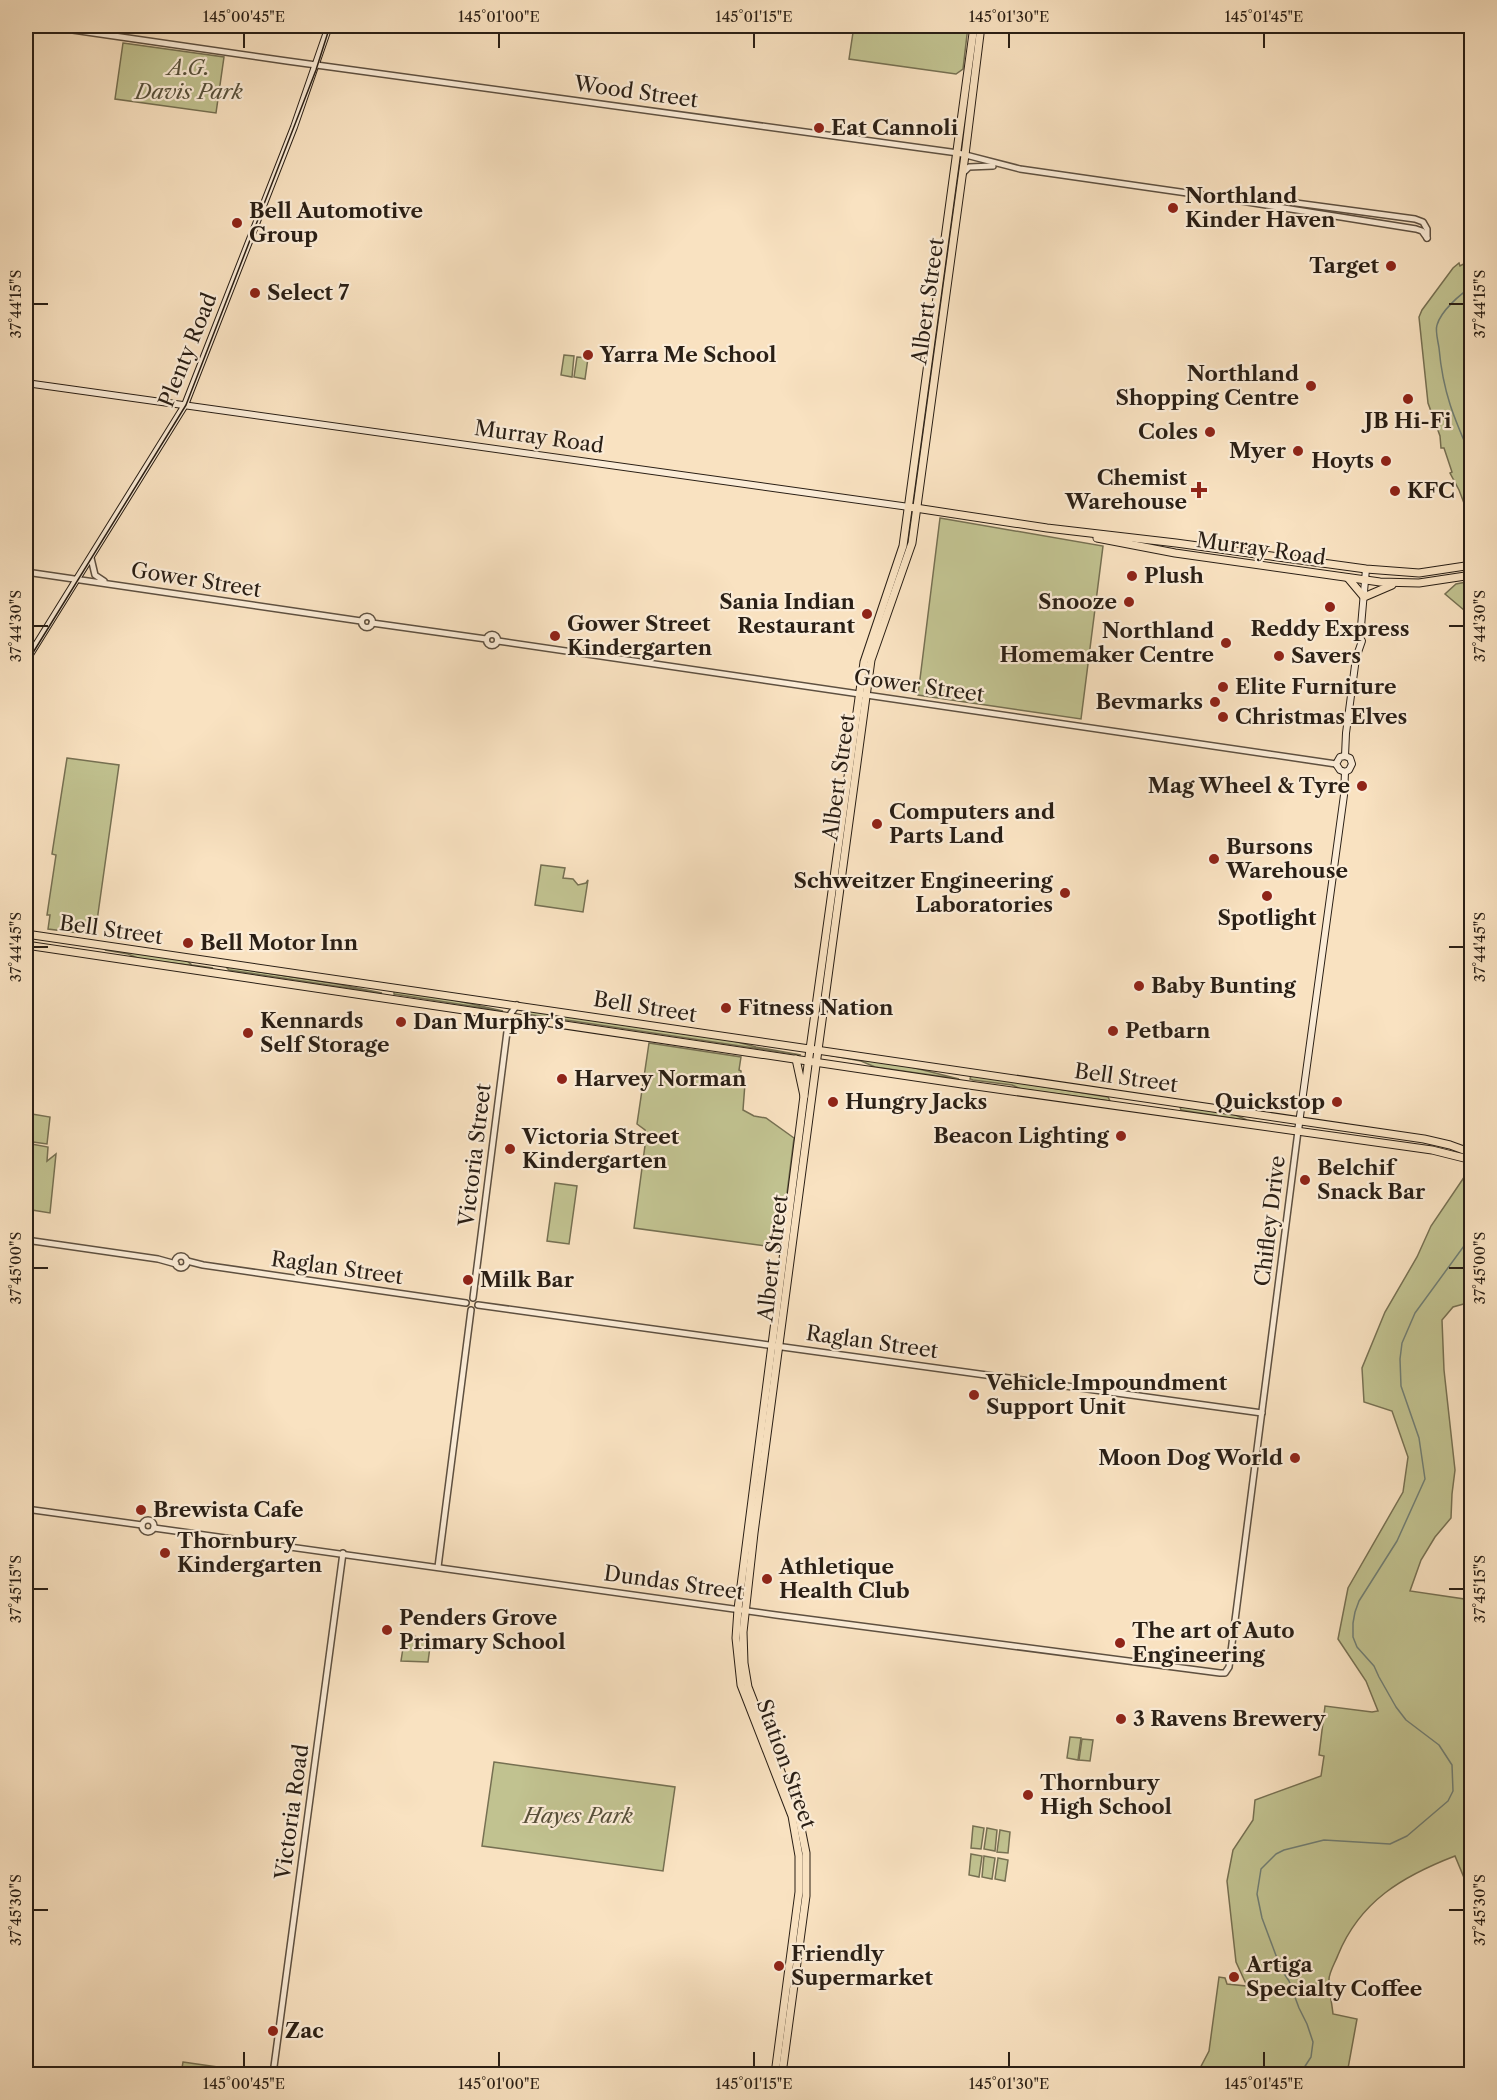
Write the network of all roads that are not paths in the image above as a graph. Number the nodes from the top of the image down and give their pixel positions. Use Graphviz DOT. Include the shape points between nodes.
graph roads {
  1 [pos="45,26"];
  2 [pos="329,26"];
  3 [pos="974,26"];
  4 [pos="981,26"];
  5 [pos="316,65"];
  6 [pos="962,154"];
  7 [pos="1001,165"];
  8 [pos="962,175"];
  9 [pos="1222,198"];
  10 [pos="1388,215"];
  11 [pos="1423,222"];
  12 [pos="1392,225"];
  13 [pos="1416,229"];
  14 [pos="948,251"];
  15 [pos="26,383"];
  16 [pos="185,405"];
  17 [pos="913,508"];
  18 [pos="1047,528"];
  19 [pos="1176,543"];
  20 [pos="1175,553"];
  21 [pos="90,558"];
  22 [pos="1472,565"];
  23 [pos="1461,567"];
  24 [pos="1366,569"];
  25 [pos="26,572"];
  26 [pos="1472,575"];
  27 [pos="1463,577"];
  28 [pos="1348,578"];
  29 [pos="77,579"];
  30 [pos="1366,580"];
  31 [pos="1403,583"];
  32 [pos="108,584"];
  33 [pos="1365,597"];
  34 [pos="26,661"];
  35 [pos="863,695"];
  36 [pos="1345,756"];
  37 [pos="1336,764"];
  38 [pos="1345,772"];
  39 [pos="26,934"];
  40 [pos="26,945"];
  41 [pos="518,1005"];
  42 [pos="509,1016"];
  43 [pos="736,1038"];
  44 [pos="814,1049"];
  45 [pos="751,1053"];
  46 [pos="796,1059"];
  47 [pos="812,1061"];
  48 [pos="963,1071"];
  49 [pos="962,1084"];
  50 [pos="1115,1094"];
  51 [pos="804,1096"];
  52 [pos="1174,1102"];
  53 [pos="1113,1105"];
  54 [pos="1172,1113"];
  55 [pos="805,1114"];
  56 [pos="1300,1121"];
  57 [pos="1298,1131"];
  58 [pos="1472,1153"];
  59 [pos="1472,1160"];
  60 [pos="26,1240"];
  61 [pos="176,1262"];
  62 [pos="186,1263"];
  63 [pos="473,1298"];
  64 [pos="466,1303"];
  65 [pos="478,1305"];
  66 [pos="471,1310"];
  67 [pos="775,1345"];
  68 [pos="1262,1413"];
  69 [pos="26,1509"];
  70 [pos="343,1553"];
  71 [pos="438,1567"];
  72 [pos="741,1609"];
  73 [pos="1225,1672"];
  74 [pos="273,2074"];
  75 [pos="775,2074"];
  76 [pos="782,2074"];
  1 -- 5 [label="street, Wood Street"];
  2 -- 5 [label="main road, Plenty Road"];
  3 -- 6 [label="main road, Albert Street"];
  4 -- 6 [label="main road, Albert Street"];
  5 -- 6 [label="street, Wood Street"];
  5 -- 16 [label="main road, Plenty Road"];
  6 -- 7 [label="street, Wood Street"];
  6 -- 8 [label="main road, Albert Street"];
  6 -- 14 [label="main road, Albert Street"];
  7 -- 8 [label="street" via="969,167"];
  7 -- 9 [label="street, Wood Street"];
  8 -- 14 [label="main road, Albert Street"];
  9 -- 10 [label="street, Wood Street" via="1237,195"];
  9 -- 12 [label="street, Wood Street"];
  10 -- 11 [label="street, Wood Street"];
  10 -- 12 [label="street"];
  11 -- 13 [label="street"];
  11 -- 13 [label="street" via="1427,238"];
  12 -- 13 [label="street, Wood Street"];
  14 -- 17 [label="main road, Albert Street"];
  15 -- 16 [label="main road, Murray Road"];
  16 -- 17 [label="main road, Murray Road"];
  16 -- 21 [label="main road, Plenty Road"];
  17 -- 18 [label="main road, Murray Road"];
  17 -- 35 [label="main road, Albert Street" via="912,543 902,561"];
  18 -- 19 [label="main road, Murray Road"];
  18 -- 20 [label="main road, Murray Road"];
  19 -- 20 [label="main road"];
  19 -- 24 [label="main road, Murray Road"];
  20 -- 28 [label="main road, Murray Road"];
  21 -- 29 [label="main road, Plenty Road"];
  21 -- 32 [label="street" via="95,575"];
  22 -- 23 [label="main road, Murray Road"];
  23 -- 24 [label="main road, Murray Road" via="1419,573"];
  23 -- 27 [label="main road"];
  24 -- 30 [label="main road"];
  25 -- 29 [label="street, Gower Street"];
  26 -- 27 [label="main road, Murray Road"];
  27 -- 31 [label="main road, Murray Road"];
  28 -- 30 [label="main road, Murray Road"];
  28 -- 33 [label="main road"];
  29 -- 32 [label="street, Gower Street"];
  29 -- 34 [label="main road, Plenty Road"];
  30 -- 31 [label="main road, Murray Road"];
  30 -- 33 [label="main road"];
  31 -- 33 [label="main road"];
  32 -- 35 [label="street, Gower Street" via="361,621 367,616 372,623 486,639 493,634 498,641"];
  33 -- 36 [label="main road"];
  35 -- 37 [label="street, Gower Street"];
  35 -- 44 [label="main road, Albert Street"];
  36 -- 37 [label="main road"];
  36 -- 38 [label="main road" via="1352,764"];
  37 -- 38 [label="main road"];
  38 -- 56 [label="main road, Chifley Drive"];
  39 -- 41 [label="main road, Bell Street"];
  40 -- 42 [label="main road, Bell Street"];
  41 -- 42 [label="street"];
  41 -- 43 [label="main road, Bell Street"];
  42 -- 45 [label="main road, Bell Street"];
  42 -- 63 [label="street, Victoria Street"];
  43 -- 44 [label="main road, Bell Street"];
  43 -- 45 [label="main road"];
  44 -- 47 [label="main road, Albert Street"];
  44 -- 48 [label="main road, Bell Street"];
  45 -- 46 [label="main road, Bell Street"];
  46 -- 47 [label="main road, Bell Street"];
  46 -- 51 [label="main road"];
  47 -- 49 [label="main road, Bell Street"];
  47 -- 51 [label="main road, Albert Street"];
  47 -- 55 [label="main road, Albert Street"];
  48 -- 49 [label="main road"];
  48 -- 50 [label="main road, Bell Street"];
  49 -- 53 [label="main road, Bell Street"];
  50 -- 52 [label="main road, Bell Street"];
  50 -- 53 [label="main road"];
  51 -- 55 [label="main road, Albert Street"];
  52 -- 54 [label="main road"];
  52 -- 56 [label="main road, Bell Street"];
  53 -- 54 [label="main road, Bell Street"];
  54 -- 57 [label="main road, Bell Street"];
  55 -- 67 [label="main road, Albert Street"];
  56 -- 57 [label="main road, Chifley Drive"];
  56 -- 58 [label="main road, Bell Street" via="1424,1139"];
  57 -- 59 [label="main road, Bell Street" via="1432,1150"];
  57 -- 68 [label="street, Chifley Drive"];
  60 -- 61 [label="street"];
  61 -- 62 [label="street" via="181,1268"];
  61 -- 62 [label="street" via="183,1256"];
  62 -- 64 [label="street, Raglan Street"];
  63 -- 64 [label="street"];
  63 -- 65 [label="street"];
  64 -- 66 [label="street"];
  65 -- 66 [label="street"];
  65 -- 67 [label="street, Raglan Street"];
  66 -- 71 [label="street"];
  67 -- 68 [label="street, Raglan Street"];
  67 -- 72 [label="main road, Albert Street"];
  68 -- 73 [label="street, Chifley Drive" via="1229,1667"];
  69 -- 70 [label="street, Dundas Street" via="142,1525 147,1533 154,1527"];
  70 -- 71 [label="street, Dundas Street"];
  70 -- 74 [label="street, Victoria Road"];
  71 -- 72 [label="street, Dundas Street"];
  72 -- 73 [label="street, Dundas Street"];
  72 -- 75 [label="main road, Station Street" via="736,1645 741,1686 792,1816 799,1856 800,1892"];
  72 -- 76 [label="main road, Station Street" via="748,1687 800,1818 806,1853 806,1896"];
}
